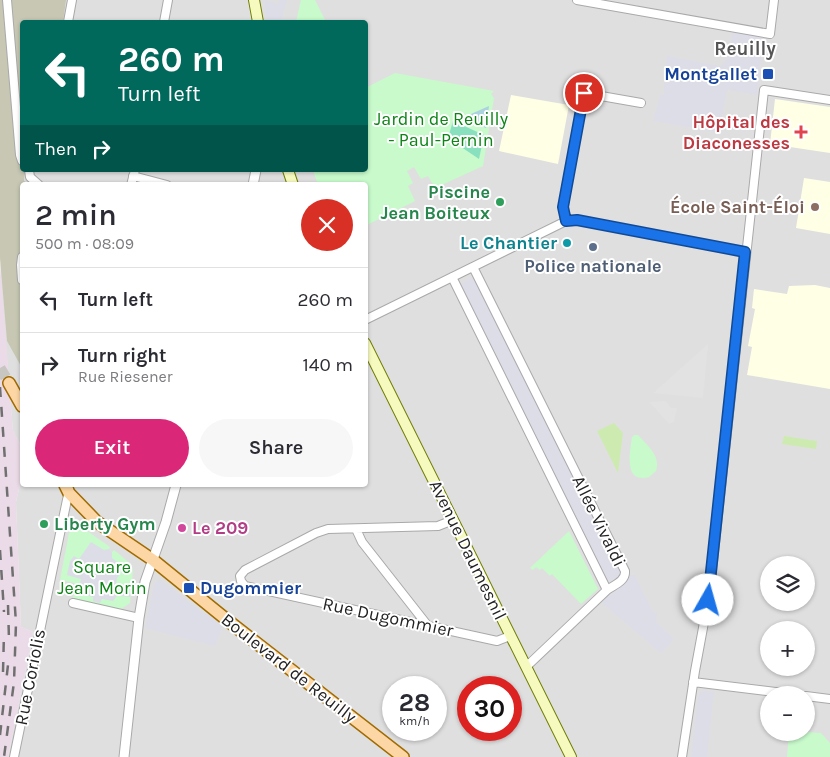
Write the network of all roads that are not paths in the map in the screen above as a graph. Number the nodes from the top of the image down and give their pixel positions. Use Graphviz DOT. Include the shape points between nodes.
graph roads {
  1 [pos="7,0"];
  2 [pos="72,0"];
  3 [pos="168,0"];
  4 [pos="254,0"];
  5 [pos="577,0"];
  6 [pos="774,0"];
  7 [pos="68,20"];
  8 [pos="164,20"];
  9 [pos="258,20"];
  10 [pos="830,100"];
  11 [pos="641,103"];
  12 [pos="20,155"];
  13 [pos="134,173"];
  14 [pos="159,182"];
  15 [pos="566,221"];
  16 [pos="745,252"];
  17 [pos="473,267"];
  18 [pos="452,277"];
  19 [pos="368,319"];
  20 [pos="368,350"];
  21 [pos="9,384"];
  22 [pos="20,402"];
  23 [pos="175,487"];
  24 [pos="68,488"];
  25 [pos="453,520"];
  26 [pos="356,529"];
  27 [pos="153,560"];
  28 [pos="607,590"];
  29 [pos="73,603"];
  30 [pos="139,618"];
  31 [pos="428,626"];
  32 [pos="510,636"];
  33 [pos="527,666"];
  34 [pos="693,682"];
  35 [pos="760,690"];
  36 [pos="815,697"];
  37 [pos="830,699"];
  38 [pos="14,757"];
  39 [pos="124,757"];
  40 [pos="403,757"];
  41 [pos="571,757"];
  42 [pos="682,757"];
  1 -- 12 [label="street"];
  2 -- 7 [label="street"];
  3 -- 8 [label="street"];
  4 -- 9 [label="main road"];
  5 -- 6 [label="street" via="770,34"];
  10 -- 16 [label="street" via="764,90"];
  11 -- 15 [label="street" via="584,93 563,207"];
  13 -- 14 [label="street"];
  15 -- 16 [label="street" via="577,220"];
  15 -- 17 [label="street"];
  16 -- 34 [label="street" via="710,590"];
  17 -- 18 [label="street"];
  17 -- 28 [label="street, Allée Vivaldi" via="625,571 623,579"];
  18 -- 19 [label="street"];
  18 -- 28 [label="street, Allée Vivaldi"];
  20 -- 25 [label="main road, Avenue Daumesnil"];
  21 -- 22 [label="main road"];
  23 -- 27 [label="street"];
  24 -- 27 [label="main road, Boulevard de Reuilly" via="97,522"];
  24 -- 38 [label="street, Rue Coriolis"];
  25 -- 26 [label="street" via="438,526"];
  25 -- 32 [label="main road, Avenue Daumesnil"];
  26 -- 31 [label="street" via="362,542"];
  26 -- 31 [label="street, Rue Dugommier" via="328,529 316,533 245,570 240,576 241,582 244,586"];
  27 -- 30 [label="street" via="145,582"];
  27 -- 40 [label="main road, Boulevard de Reuilly"];
  28 -- 33 [label="street"];
  29 -- 30 [label="street"];
  30 -- 39 [label="street"];
  31 -- 32 [label="street, Rue Dugommier" via="497,641"];
  32 -- 33 [label="main road, Avenue Daumesnil"];
  33 -- 41 [label="main road, Avenue Daumesnil"];
  34 -- 35 [label="street"];
  34 -- 42 [label="street"];
  36 -- 37 [label="street"];
}
